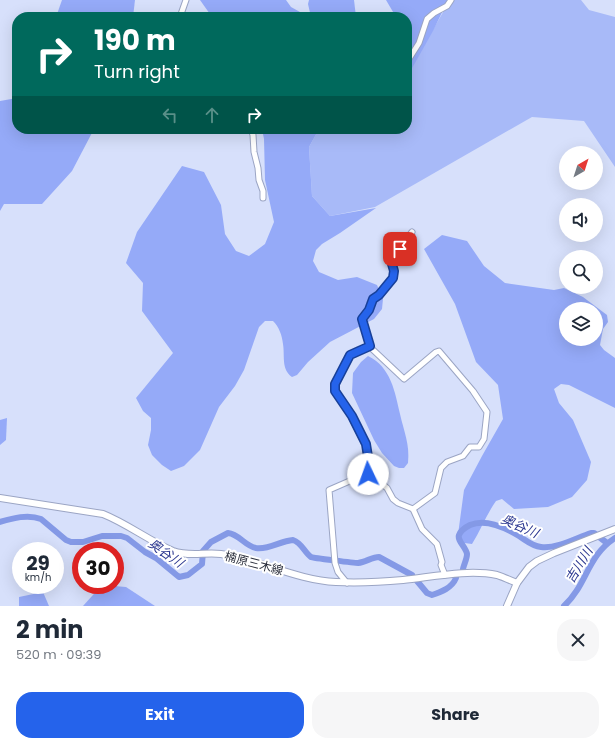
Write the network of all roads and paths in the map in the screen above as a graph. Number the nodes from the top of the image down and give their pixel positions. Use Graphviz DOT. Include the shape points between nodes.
graph roads {
  1 [pos="186,0"];
  2 [pos="451,0"];
  3 [pos="182,12"];
  4 [pos="412,54"];
  5 [pos="253,134"];
  6 [pos="263,198"];
  7 [pos="412,232"];
  8 [pos="370,346"];
  9 [pos="368,474"];
  10 [pos="0,498"];
  11 [pos="413,509"];
  12 [pos="615,529"];
  13 [pos="445,575"];
  14 [pos="347,582"];
  15 [pos="516,583"];
  16 [pos="507,606"];
  1 -- 3 [label="street"];
  2 -- 4 [label="street" via="447,6 427,19 419,43"];
  5 -- 6 [label="street"];
  7 -- 8 [label="street" via="392,264 393,278 373,299 362,319"];
  8 -- 9 [label="street" via="350,355 335,384 335,391 352,416 366,444"];
  8 -- 11 [label="street" via="404,379 439,351 487,411 484,439 479,447 470,447 463,456 441,468 435,493"];
  9 -- 11 [label="street" via="387,488 398,503"];
  9 -- 14 [label="street" via="329,490 335,563 338,572"];
  10 -- 14 [label="main road, 楠原三木線" via="103,514 183,554 225,555 322,581"];
  11 -- 13 [label="street" via="422,529 437,544"];
  12 -- 15 [label="main road" via="537,560"];
  13 -- 14 [label="main road, 楠原三木線"];
  13 -- 15 [label="main road, 楠原三木線" via="497,575"];
  15 -- 16 [label="main road"];
}
